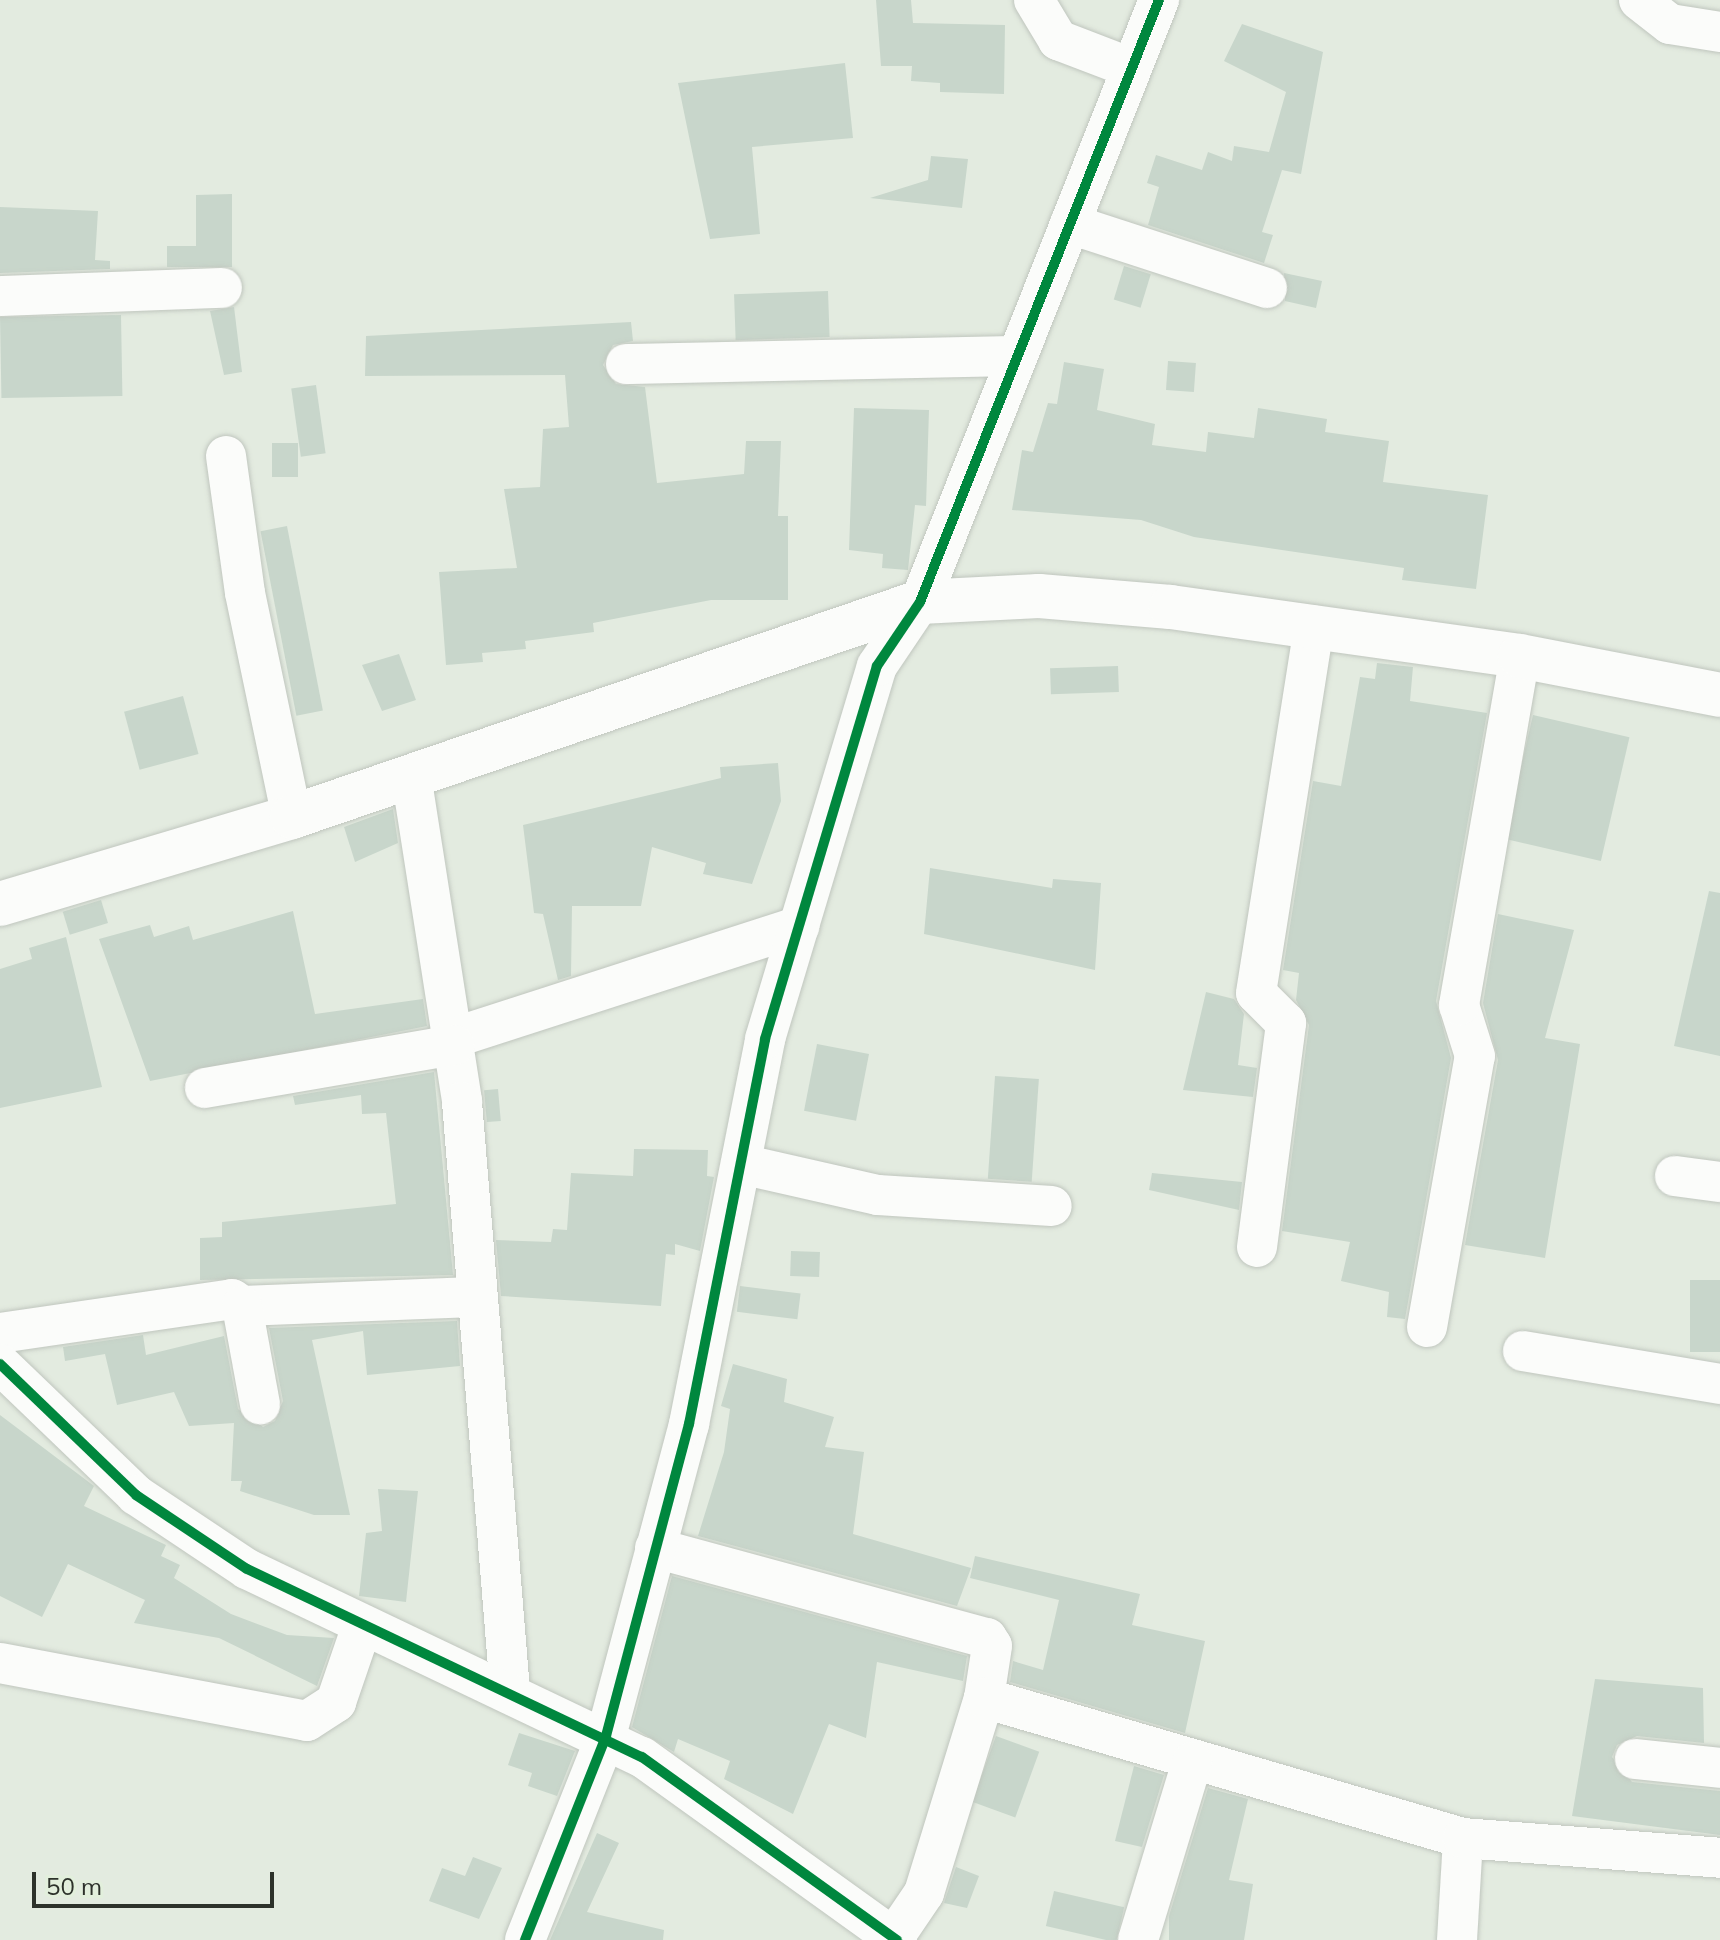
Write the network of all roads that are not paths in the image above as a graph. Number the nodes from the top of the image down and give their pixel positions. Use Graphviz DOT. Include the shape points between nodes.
graph roads {
  1 [pos="1034,0"];
  2 [pos="1159,0"];
  3 [pos="1639,0"];
  4 [pos="1720,32"];
  5 [pos="1131,68"];
  6 [pos="1070,224"];
  7 [pos="222,288"];
  8 [pos="1267,288"];
  9 [pos="0,296"];
  10 [pos="1017,356"];
  11 [pos="626,364"];
  12 [pos="226,456"];
  13 [pos="920,602"];
  14 [pos="1314,626"];
  15 [pos="1520,656"];
  16 [pos="1720,695"];
  17 [pos="411,775"];
  18 [pos="292,817"];
  19 [pos="0,904"];
  20 [pos="799,926"];
  21 [pos="454,1042"];
  22 [pos="205,1088"];
  23 [pos="741,1164"];
  24 [pos="1675,1176"];
  25 [pos="1720,1182"];
  26 [pos="1052,1206"];
  27 [pos="1257,1247"];
  28 [pos="474,1297"];
  29 [pos="242,1306"];
  30 [pos="1427,1327"];
  31 [pos="0,1333"];
  32 [pos="1523,1351"];
  33 [pos="0,1364"];
  34 [pos="1720,1384"];
  35 [pos="260,1404"];
  36 [pos="655,1548"];
  37 [pos="362,1626"];
  38 [pos="0,1663"];
  39 [pos="510,1691"];
  40 [pos="984,1698"];
  41 [pos="606,1736"];
  42 [pos="1635,1759"];
  43 [pos="1192,1762"];
  44 [pos="1720,1768"];
  45 [pos="1463,1838"];
  46 [pos="1720,1858"];
  47 [pos="894,1939"];
  48 [pos="525,1940"];
  49 [pos="1138,1940"];
  50 [pos="1457,1940"];
  1 -- 5 [label="street" via="1058,40"];
  2 -- 5 [label="street"];
  3 -- 4 [label="street" via="1670,24"];
  5 -- 6 [label="street"];
  6 -- 8 [label="street"];
  6 -- 10 [label="street"];
  7 -- 9 [label="street"];
  10 -- 11 [label="street"];
  10 -- 13 [label="street"];
  12 -- 18 [label="street" via="245,593"];
  13 -- 14 [label="main road" via="1039,596"];
  13 -- 17 [label="main road"];
  13 -- 20 [label="street" via="877,666"];
  14 -- 15 [label="main road"];
  14 -- 27 [label="street" via="1256,993 1286,1023"];
  15 -- 16 [label="main road"];
  15 -- 30 [label="street" via="1459,1005 1475,1056"];
  17 -- 18 [label="main road"];
  17 -- 21 [label="street"];
  18 -- 19 [label="main road"];
  20 -- 21 [label="street"];
  20 -- 23 [label="street" via="765,1039"];
  21 -- 22 [label="street"];
  21 -- 28 [label="street"];
  23 -- 26 [label="street" via="878,1195"];
  23 -- 36 [label="street" via="689,1424"];
  24 -- 25 [label="street"];
  28 -- 29 [label="street"];
  28 -- 39 [label="street" via="507,1597"];
  29 -- 31 [label="street" via="215,1297"];
  29 -- 35 [label="street"];
  32 -- 34 [label="street"];
  33 -- 37 [label="street" via="136,1495 247,1569"];
  36 -- 40 [label="street" via="987,1638 993,1657"];
  36 -- 41 [label="street"];
  37 -- 38 [label="street" via="336,1702 307,1721"];
  37 -- 39 [label="street"];
  39 -- 41 [label="street"];
  40 -- 43 [label="street"];
  40 -- 47 [label="street" via="924,1893"];
  41 -- 47 [label="street"];
  41 -- 48 [label="street"];
  42 -- 44 [label="street"];
  43 -- 45 [label="street"];
  43 -- 49 [label="street"];
  45 -- 46 [label="street"];
  45 -- 50 [label="street"];
}
